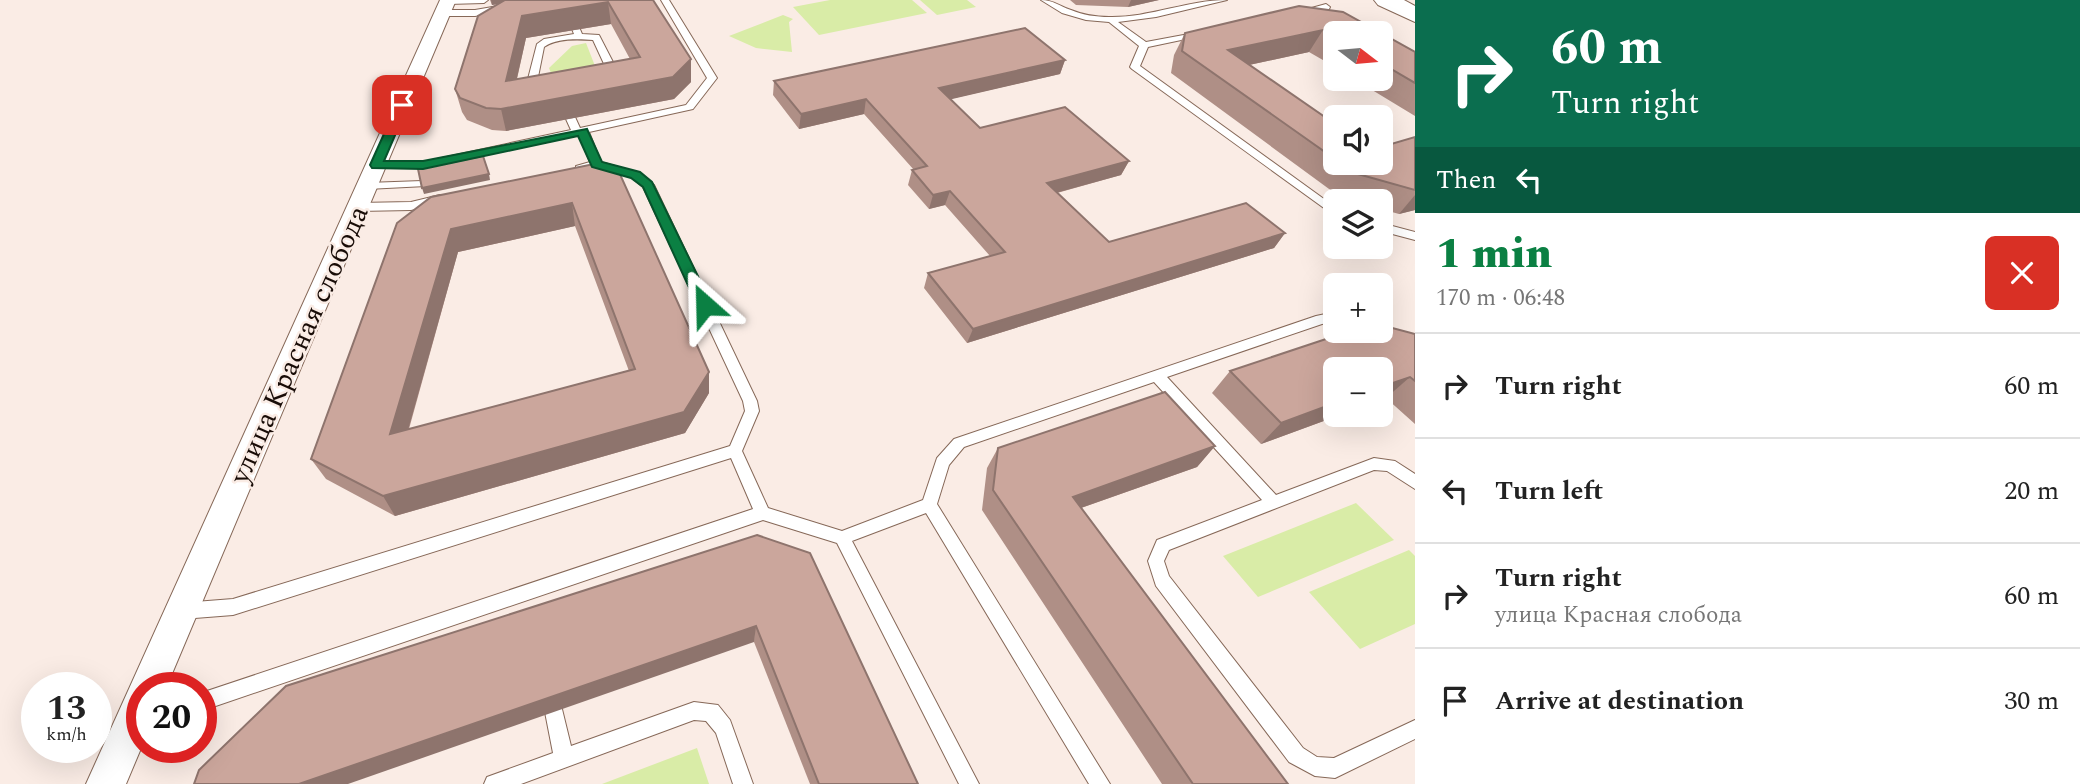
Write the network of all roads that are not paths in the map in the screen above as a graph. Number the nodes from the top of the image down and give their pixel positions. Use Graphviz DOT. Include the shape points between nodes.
graph roads {
  1 [pos="484,0"];
  2 [pos="665,0"];
  3 [pos="1045,0"];
  4 [pos="1223,0"];
  5 [pos="1312,0"];
  6 [pos="1386,0"];
  7 [pos="446,5"];
  8 [pos="513,6"];
  9 [pos="1326,7"];
  10 [pos="1337,14"];
  11 [pos="1286,15"];
  12 [pos="1415,15"];
  13 [pos="1112,22"];
  14 [pos="1208,32"];
  15 [pos="1144,45"];
  16 [pos="579,76"];
  17 [pos="556,88"];
  18 [pos="571,119"];
  19 [pos="580,132"];
  20 [pos="596,164"];
  21 [pos="570,170"];
  22 [pos="422,184"];
  23 [pos="367,186"];
  24 [pos="450,197"];
  25 [pos="1323,203"];
  26 [pos="1393,230"];
  27 [pos="1415,236"];
  28 [pos="1323,318"];
  29 [pos="1156,375"];
  30 [pos="735,451"];
  31 [pos="1415,482"];
  32 [pos="1274,503"];
  33 [pos="929,505"];
  34 [pos="763,513"];
  35 [pos="842,538"];
  36 [pos="528,592"];
  37 [pos="182,611"];
  38 [pos="533,615"];
  39 [pos="155,672"];
  40 [pos="217,697"];
  41 [pos="554,712"];
  42 [pos="1415,730"];
  43 [pos="126,738"];
  44 [pos="564,758"];
  45 [pos="965,783"];
  46 [pos="106,784"];
  47 [pos="494,784"];
  48 [pos="743,784"];
  49 [pos="1100,784"];
  1 -- 7 [label="lane"];
  2 -- 19 [label="lane" via="711,73 709,83 689,107"];
  3 -- 13 [label="lane" via="1057,9"];
  4 -- 13 [label="lane"];
  5 -- 9 [label="lane"];
  6 -- 12 [label="main road"];
  7 -- 8 [label="lane" via="475,13"];
  7 -- 23 [label="street, улица Красная слобода"];
  9 -- 10 [label="lane"];
  9 -- 11 [label="lane"];
  13 -- 15 [label="lane"];
  14 -- 15 [label="lane"];
  15 -- 25 [label="lane" via="1135,67"];
  16 -- 17 [label="lane" via="606,71 610,66 596,37 578,33 548,41 540,46 533,79 553,81"];
  18 -- 19 [label="lane"];
  19 -- 20 [label="lane"];
  19 -- 23 [label="lane" via="423,165"];
  20 -- 21 [label="lane"];
  20 -- 30 [label="lane" via="635,175 648,185 750,401 752,411"];
  22 -- 23 [label="lane"];
  23 -- 24 [label="lane" via="411,206"];
  23 -- 37 [label="street, улица Красная слобода"];
  26 -- 27 [label="lane"];
  28 -- 29 [label="lane"];
  29 -- 32 [label="lane"];
  29 -- 33 [label="lane" via="959,443 944,459"];
  30 -- 34 [label="lane"];
  30 -- 37 [label="lane" via="233,607"];
  31 -- 32 [label="lane" via="1390,465 1374,464"];
  32 -- 42 [label="lane" via="1163,545 1156,561 1162,580 1296,755 1315,766 1335,768"];
  33 -- 35 [label="lane"];
  33 -- 49 [label="lane"];
  34 -- 35 [label="lane"];
  34 -- 36 [label="lane"];
  35 -- 45 [label="lane"];
  36 -- 38 [label="lane"];
  36 -- 40 [label="lane"];
  37 -- 39 [label="street, улица Красная слобода"];
  41 -- 44 [label="lane"];
  43 -- 46 [label="street, улица Красная слобода"];
  44 -- 47 [label="lane"];
  44 -- 48 [label="lane" via="694,710 711,712 723,727"];
}
